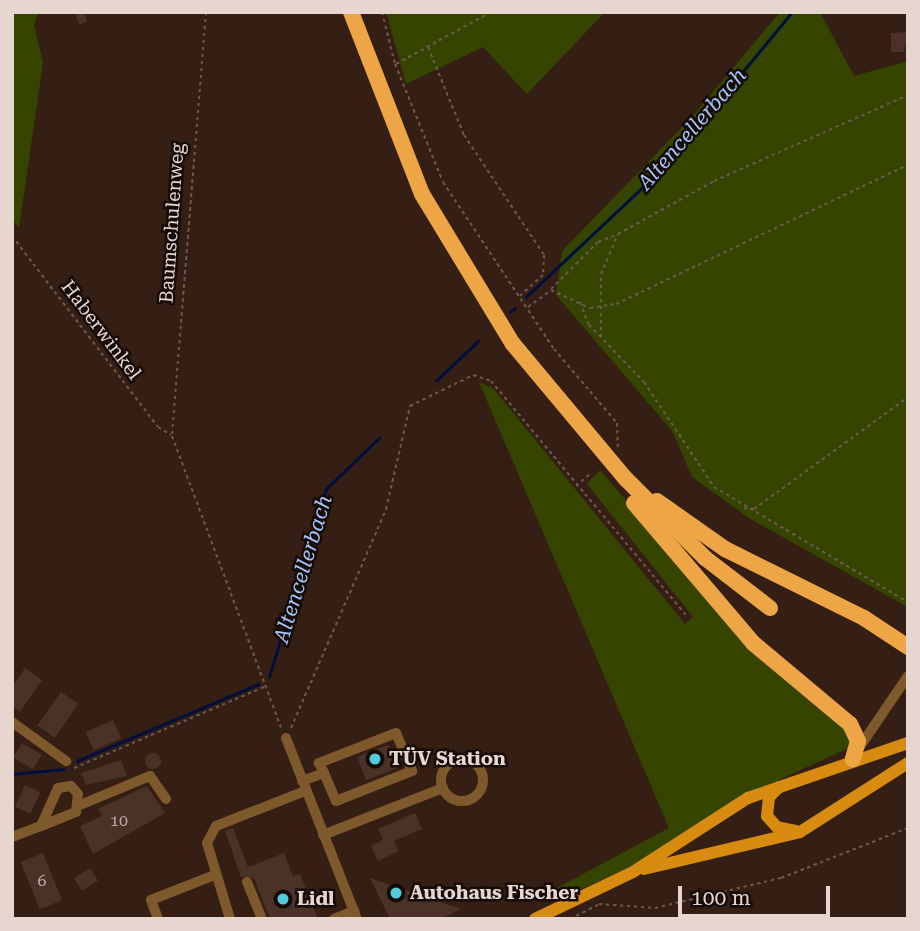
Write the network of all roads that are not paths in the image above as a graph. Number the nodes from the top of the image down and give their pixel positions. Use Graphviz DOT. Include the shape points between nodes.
graph roads {
  1 [pos="351,12"];
  2 [pos="592,443"];
  3 [pos="626,479"];
  4 [pos="770,608"];
  5 [pos="908,647"];
  6 [pos="908,676"];
  7 [pos="12,722"];
  8 [pos="286,738"];
  9 [pos="908,743"];
  10 [pos="856,754"];
  11 [pos="908,763"];
  12 [pos="69,765"];
  13 [pos="324,773"];
  14 [pos="782,784"];
  15 [pos="304,786"];
  16 [pos="443,788"];
  17 [pos="166,799"];
  18 [pos="80,805"];
  19 [pos="41,826"];
  20 [pos="800,832"];
  21 [pos="323,835"];
  22 [pos="12,836"];
  23 [pos="634,872"];
  24 [pos="212,876"];
  25 [pos="247,882"];
  26 [pos="356,915"];
  27 [pos="158,919"];
  28 [pos="230,919"];
  29 [pos="262,919"];
  30 [pos="334,919"];
  31 [pos="535,919"];
  1 -- 2 [label="highway" via="399,145 446,241 530,366"];
  2 -- 3 [label="highway"];
  2 -- 10 [label="highway" via="597,464 724,612 843,716"];
  3 -- 4 [label="highway" via="705,558"];
  3 -- 5 [label="highway" via="725,549 864,618"];
  6 -- 10 [label="street"];
  7 -- 12 [label="street"];
  8 -- 15 [label="street"];
  9 -- 10 [label="main road"];
  10 -- 14 [label="main road"];
  11 -- 20 [label="main road"];
  13 -- 13 [label="street" via="319,763 396,733 412,771 336,801"];
  13 -- 15 [label="street"];
  14 -- 20 [label="main road" via="769,797 767,816 777,828"];
  14 -- 23 [label="main road" via="748,798"];
  15 -- 21 [label="street"];
  15 -- 24 [label="street" via="216,826 207,843"];
  16 -- 21 [label="street"];
  17 -- 18 [label="street" via="150,776"];
  18 -- 19 [label="street"];
  18 -- 19 [label="street" via="71,786 58,788"];
  19 -- 22 [label="street"];
  20 -- 23 [label="main road"];
  21 -- 26 [label="street"];
  23 -- 31 [label="main road"];
  24 -- 27 [label="street" via="151,900"];
  24 -- 28 [label="street"];
  25 -- 29 [label="street"];
  26 -- 30 [label="street"];
}
